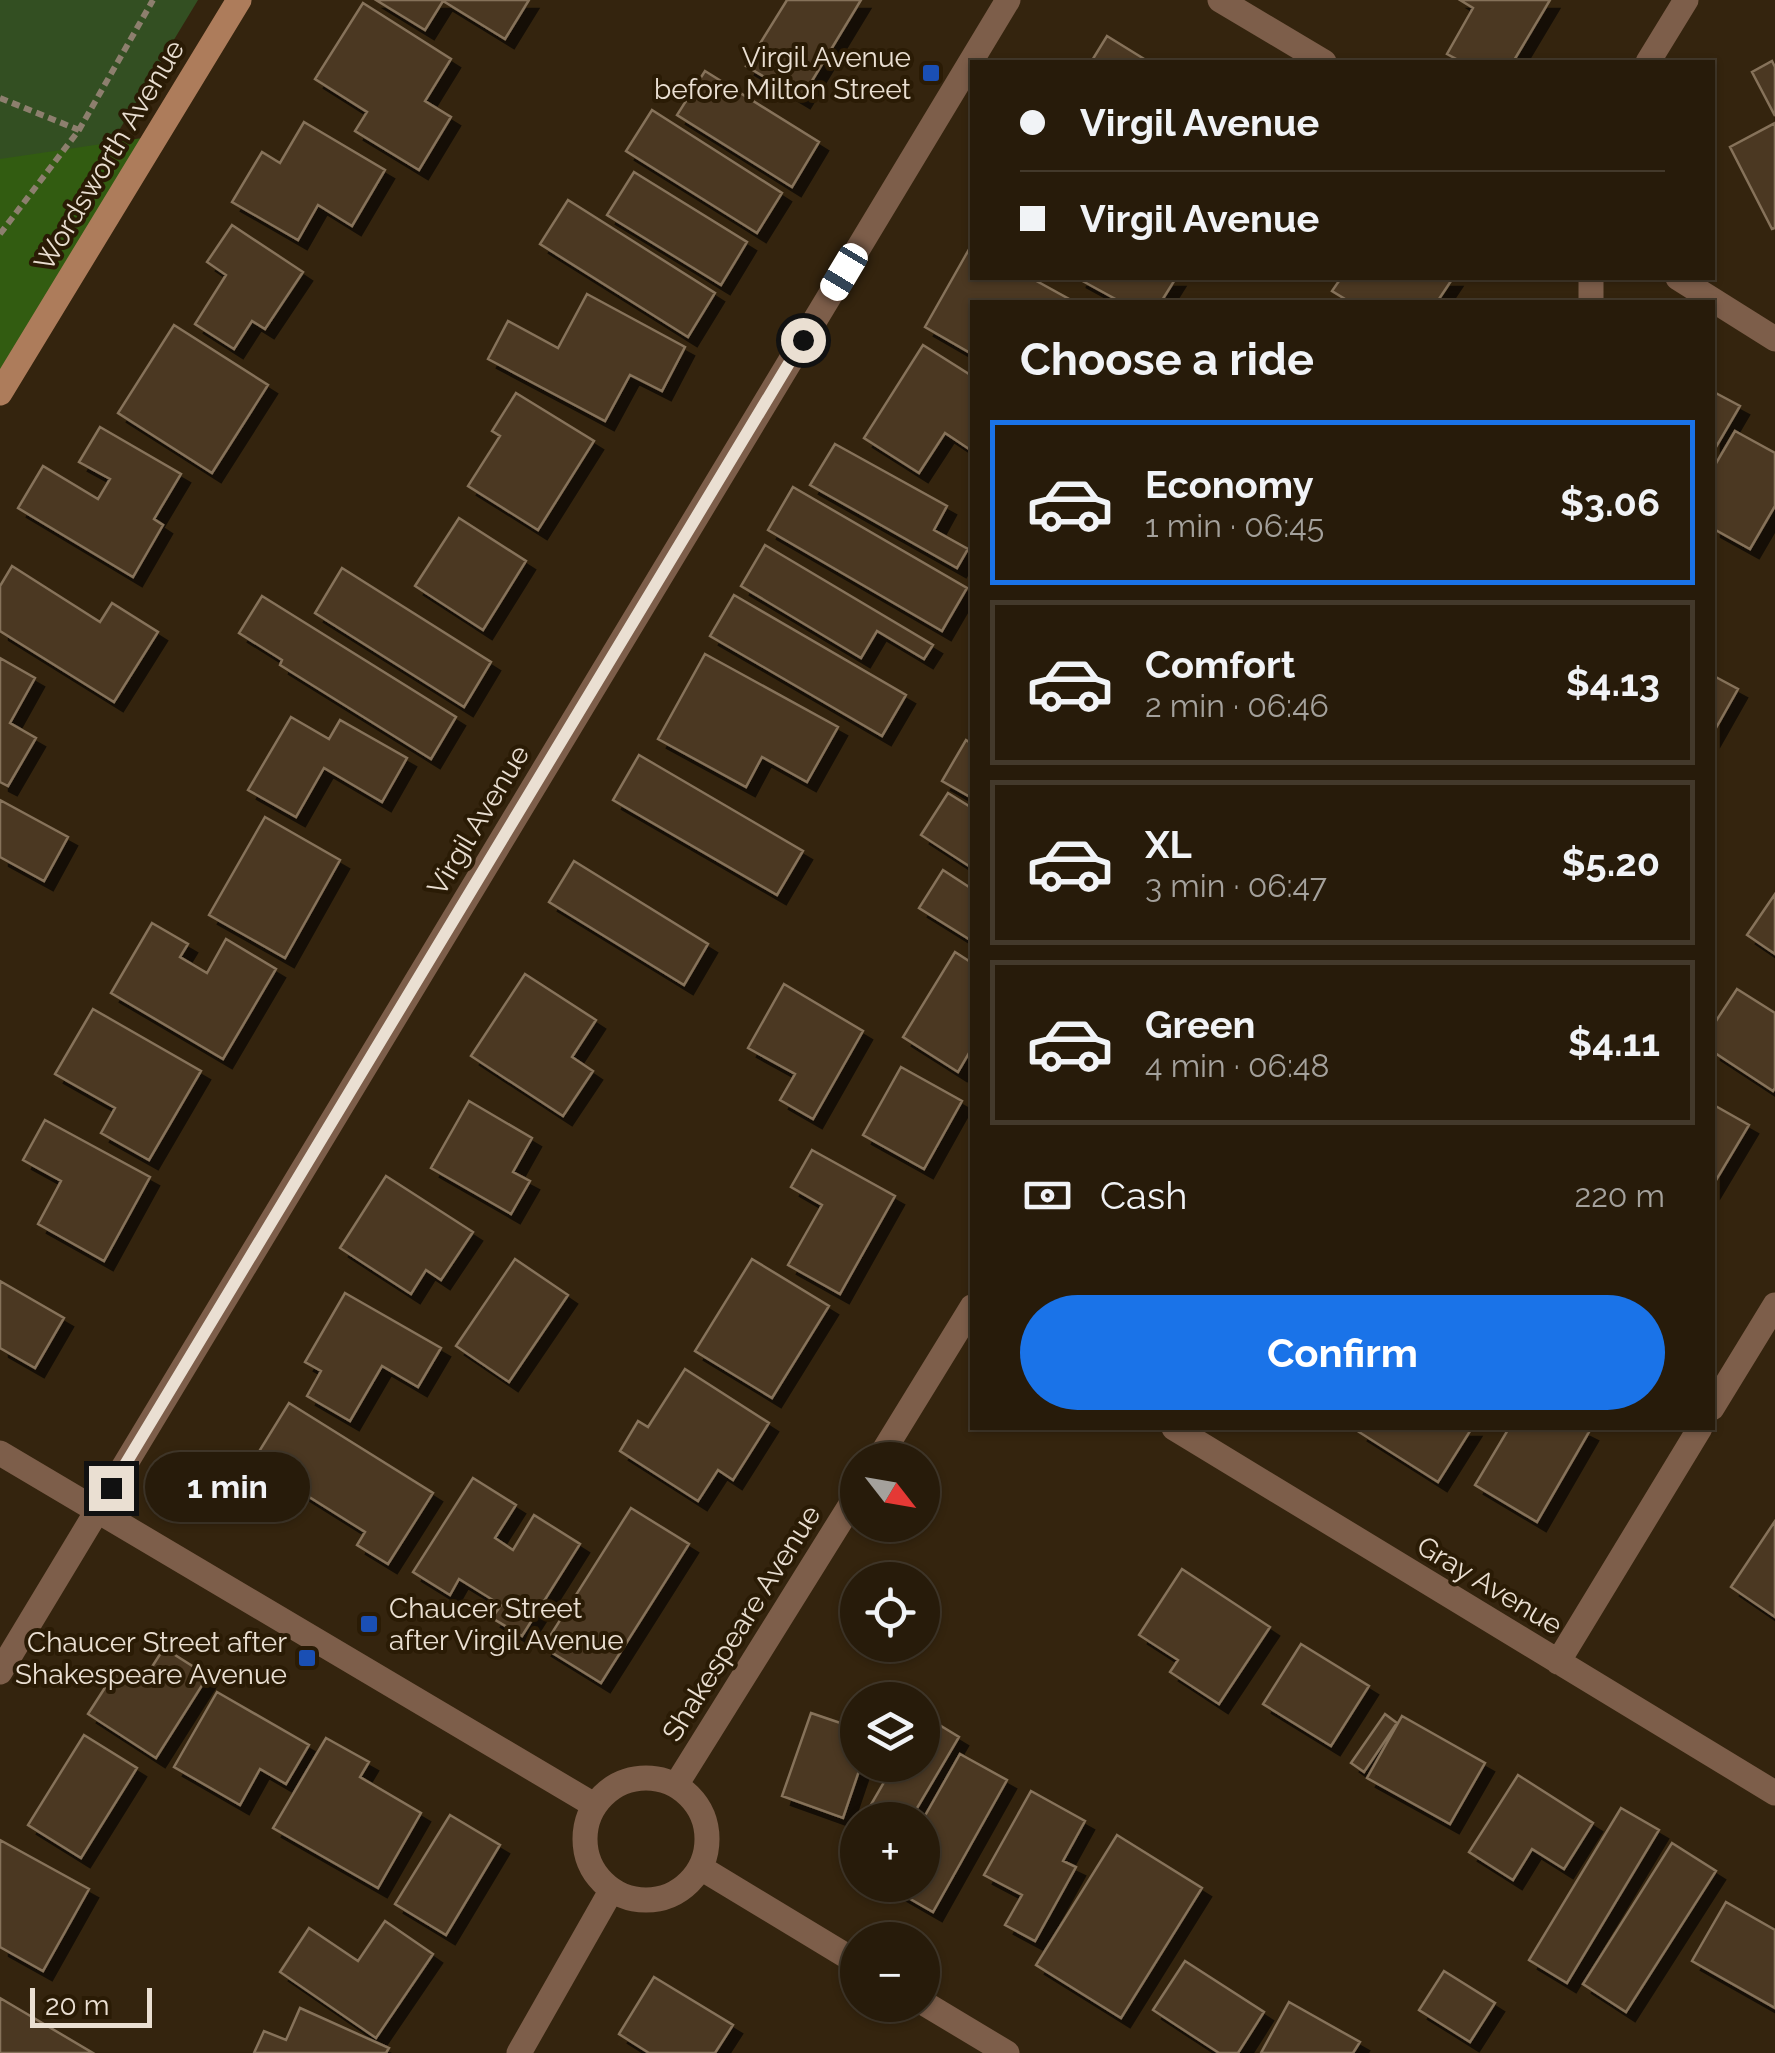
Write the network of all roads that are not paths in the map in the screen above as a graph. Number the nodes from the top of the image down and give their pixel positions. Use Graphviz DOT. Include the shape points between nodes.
graph roads {
  1 [pos="238,0"];
  2 [pos="1008,0"];
  3 [pos="1220,0"];
  4 [pos="1686,0"];
  5 [pos="972,60"];
  6 [pos="1321,60"];
  7 [pos="1649,60"];
  8 [pos="970,63"];
  9 [pos="1681,280"];
  10 [pos="1713,300"];
  11 [pos="1715,301"];
  12 [pos="1775,339"];
  13 [pos="0,393"];
  14 [pos="1775,1305"];
  15 [pos="970,1310"];
  16 [pos="1715,1403"];
  17 [pos="1177,1430"];
  18 [pos="1699,1430"];
  19 [pos="889,1442"];
  20 [pos="0,1453"];
  21 [pos="96,1512"];
  22 [pos="840,1521"];
  23 [pos="1558,1662"];
  24 [pos="0,1672"];
  25 [pos="676,1785"];
  26 [pos="1775,1793"];
  27 [pos="594,1805"];
  28 [pos="701,1868"];
  29 [pos="611,1891"];
  30 [pos="840,1952"];
  31 [pos="940,2013"];
  32 [pos="519,2053"];
  33 [pos="1007,2053"];
  1 -- 13 [label="street, Wordsworth Avenue"];
  2 -- 5 [label="street, Virgil Avenue"];
  3 -- 6 [label="street"];
  4 -- 7 [label="street"];
  8 -- 21 [label="street, Virgil Avenue"];
  9 -- 10 [label="street"];
  11 -- 12 [label="street"];
  14 -- 16 [label="street"];
  15 -- 19 [label="street"];
  17 -- 23 [label="street, Gray Avenue"];
  18 -- 23 [label="street"];
  20 -- 21 [label="street"];
  21 -- 24 [label="street, Virgil Avenue"];
  21 -- 27 [label="street"];
  22 -- 25 [label="street, Shakespeare Avenue"];
  23 -- 26 [label="street, Gray Avenue"];
  25 -- 27 [label="street" via="647,1776 616,1784"];
  25 -- 28 [label="street" via="699,1806 708,1837"];
  27 -- 29 [label="street" via="584,1836 590,1867"];
  28 -- 29 [label="street" via="677,1893 644,1901"];
  28 -- 30 [label="street"];
  29 -- 32 [label="street"];
  31 -- 33 [label="street"];
}
